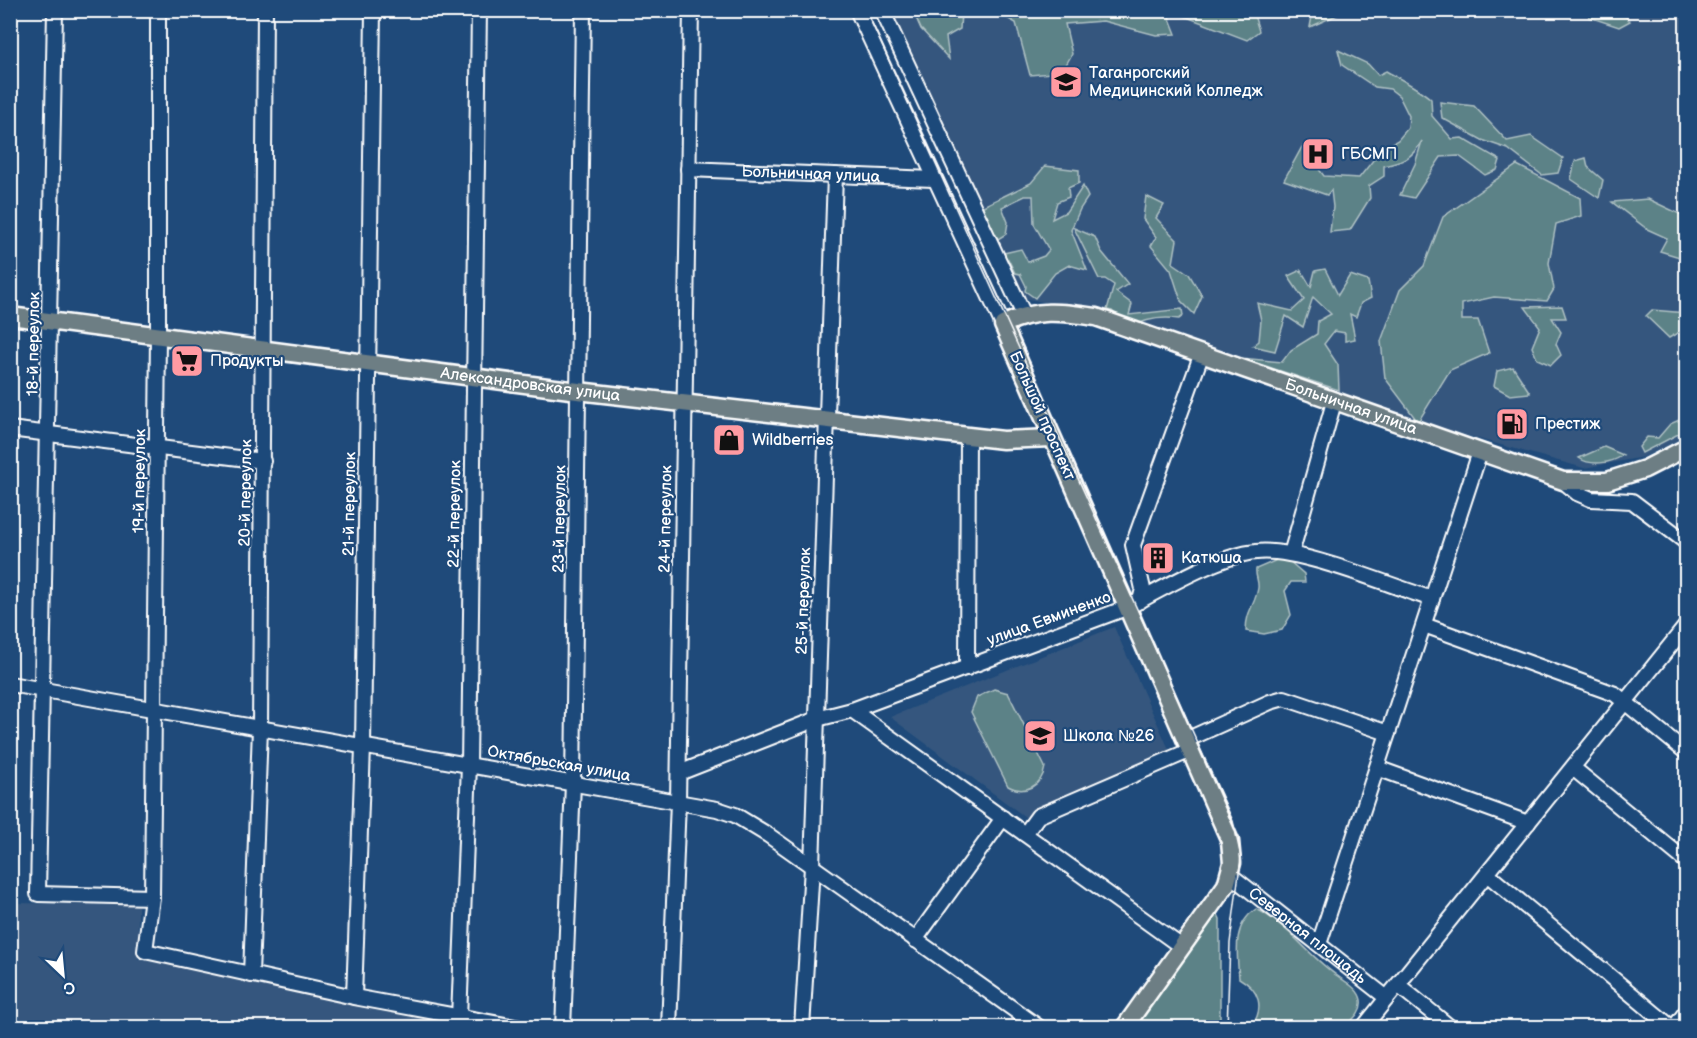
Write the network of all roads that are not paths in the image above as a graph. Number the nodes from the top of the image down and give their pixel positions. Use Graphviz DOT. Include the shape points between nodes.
graph roads {
  1 [pos="55,10"];
  2 [pos="158,10"];
  3 [pos="265,10"];
  4 [pos="373,10"];
  5 [pos="479,10"];
  6 [pos="583,10"];
  7 [pos="691,10"];
  8 [pos="857,10"];
  9 [pos="882,10"];
  10 [pos="688,169"];
  11 [pos="835,175"];
  12 [pos="933,178"];
  13 [pos="1024,315"];
  14 [pos="10,316"];
  15 [pos="51,322"];
  16 [pos="1003,325"];
  17 [pos="158,336"];
  18 [pos="264,350"];
  19 [pos="1202,353"];
  20 [pos="368,364"];
  21 [pos="474,378"];
  22 [pos="578,392"];
  23 [pos="1334,402"];
  24 [pos="684,405"];
  25 [pos="827,420"];
  26 [pos="10,429"];
  27 [pos="49,434"];
  28 [pos="968,436"];
  29 [pos="1052,438"];
  30 [pos="157,447"];
  31 [pos="1686,448"];
  32 [pos="1480,452"];
  33 [pos="263,461"];
  34 [pos="1563,481"];
  35 [pos="1686,542"];
  36 [pos="1291,554"];
  37 [pos="1432,599"];
  38 [pos="1133,604"];
  39 [pos="1424,625"];
  40 [pos="1684,635"];
  41 [pos="967,668"];
  42 [pos="10,684"];
  43 [pos="43,690"];
  44 [pos="1625,702"];
  45 [pos="154,709"];
  46 [pos="852,710"];
  47 [pos="817,719"];
  48 [pos="260,728"];
  49 [pos="1388,734"];
  50 [pos="1189,745"];
  51 [pos="363,747"];
  52 [pos="1686,752"];
  53 [pos="469,765"];
  54 [pos="1377,768"];
  55 [pos="1573,768"];
  56 [pos="679,773"];
  57 [pos="573,783"];
  58 [pos="678,801"];
  59 [pos="1003,818"];
  60 [pos="1224,823"];
  61 [pos="1528,823"];
  62 [pos="1025,834"];
  63 [pos="1686,861"];
  64 [pos="812,867"];
  65 [pos="1229,874"];
  66 [pos="1487,874"];
  67 [pos="152,897"];
  68 [pos="915,940"];
  69 [pos="1318,944"];
  70 [pos="1182,947"];
  71 [pos="251,975"];
  72 [pos="1398,985"];
  73 [pos="354,997"];
  74 [pos="1387,998"];
  75 [pos="1686,1012"];
  76 [pos="459,1018"];
  77 [pos="522,1028"];
  78 [pos="563,1028"];
  79 [pos="669,1028"];
  80 [pos="802,1028"];
  81 [pos="1040,1028"];
  82 [pos="1124,1028"];
  83 [pos="1363,1028"];
  84 [pos="1451,1028"];
  85 [pos="1673,1028"];
  1 -- 15 [label="street, 18-й переулок"];
  2 -- 17 [label="street, 19-й переулок"];
  3 -- 18 [label="street, 20-й переулок"];
  4 -- 20 [label="street, 21-й переулок"];
  5 -- 21 [label="street, 22-й переулок"];
  6 -- 22 [label="street, 23-й переулок"];
  7 -- 10 [label="street, 24-й переулок"];
  8 -- 12 [label="street, Большой проспект"];
  9 -- 13 [label="street"];
  10 -- 11 [label="street, Больничная улица"];
  10 -- 24 [label="street, 24-й переулок"];
  11 -- 12 [label="street, Больничная улица"];
  11 -- 25 [label="street, 25-й переулок"];
  12 -- 16 [label="street, Большой проспект"];
  13 -- 16 [label="main road, Больничная улица"];
  13 -- 19 [label="main road, Больничная улица" via="1052,310 1096,317"];
  14 -- 15 [label="main road, Александровская улица"];
  15 -- 17 [label="main road, Александровская улица"];
  15 -- 27 [label="street, 18-й переулок"];
  16 -- 29 [label="main road, Большой проспект"];
  17 -- 18 [label="main road, Александровская улица"];
  17 -- 30 [label="street, 19-й переулок"];
  18 -- 20 [label="main road, Александровская улица"];
  18 -- 33 [label="street, 20-й переулок"];
  19 -- 23 [label="main road, Больничная улица"];
  19 -- 38 [label="street" via="1133,545 1143,589"];
  20 -- 21 [label="main road, Александровская улица"];
  20 -- 51 [label="street, 21-й переулок"];
  21 -- 22 [label="main road, Александровская улица"];
  21 -- 53 [label="street, 22-й переулок"];
  22 -- 24 [label="main road, Александровская улица"];
  22 -- 57 [label="street, 23-й переулок"];
  23 -- 32 [label="main road, Больничная улица"];
  23 -- 36 [label="street"];
  24 -- 25 [label="main road, Александровская улица"];
  24 -- 56 [label="street, 24-й переулок"];
  25 -- 28 [label="main road, Александровская улица"];
  25 -- 47 [label="street, 25-й переулок"];
  26 -- 27 [label="street"];
  27 -- 30 [label="street"];
  27 -- 43 [label="street, 18-й переулок"];
  28 -- 29 [label="main road, Александровская улица" via="1003,440"];
  28 -- 41 [label="street"];
  29 -- 38 [label="main road, Большой проспект"];
  30 -- 33 [label="street"];
  30 -- 45 [label="street, 19-й переулок"];
  31 -- 34 [label="main road" via="1645,469 1608,481"];
  32 -- 34 [label="main road, Больничная улица"];
  32 -- 37 [label="street"];
  33 -- 48 [label="street, 20-й переулок"];
  34 -- 35 [label="street, Больничная улица" via="1576,493 1591,499 1632,501"];
  36 -- 37 [label="street, улица Евминенко"];
  36 -- 38 [label="street, улица Евминенко" via="1256,552 1233,558 1167,585"];
  37 -- 39 [label="street"];
  38 -- 41 [label="street, улица Евминенко"];
  38 -- 50 [label="main road, Большой проспект"];
  39 -- 44 [label="street" via="1615,694"];
  39 -- 49 [label="street"];
  40 -- 44 [label="street"];
  41 -- 46 [label="street, улица Евминенко"];
  42 -- 43 [label="street, Октябрьская улица"];
  43 -- 45 [label="street, Октябрьская улица"];
  43 -- 67 [label="street, 18-й переулок" via="38,894"];
  44 -- 52 [label="street"];
  44 -- 55 [label="street"];
  45 -- 48 [label="street, Октябрьская улица"];
  45 -- 67 [label="street, 19-й переулок"];
  46 -- 47 [label="street, улица Евминенко"];
  46 -- 59 [label="street"];
  47 -- 56 [label="street, улица Евминенко"];
  47 -- 64 [label="street, 25-й переулок"];
  48 -- 51 [label="street, Октябрьская улица"];
  48 -- 71 [label="street, 20-й переулок"];
  49 -- 50 [label="street" via="1284,698"];
  49 -- 54 [label="street"];
  50 -- 60 [label="main road, Большой проспект"];
  50 -- 62 [label="street" via="1038,816"];
  51 -- 53 [label="street, Октябрьская улица"];
  51 -- 73 [label="street, 21-й переулок"];
  53 -- 57 [label="street, Октябрьская улица"];
  53 -- 76 [label="street, 22-й переулок"];
  54 -- 61 [label="street"];
  54 -- 69 [label="street"];
  55 -- 61 [label="street"];
  55 -- 63 [label="street"];
  56 -- 58 [label="street, 24-й переулок"];
  57 -- 58 [label="street, Октябрьская улица"];
  57 -- 78 [label="street, 23-й переулок"];
  58 -- 64 [label="street, Октябрьская улица" via="735,815"];
  58 -- 79 [label="street, 24-й переулок"];
  59 -- 62 [label="street"];
  59 -- 68 [label="street"];
  60 -- 65 [label="main road, Северная площадь" via="1230,841"];
  61 -- 66 [label="street"];
  62 -- 70 [label="street"];
  64 -- 68 [label="street, Октябрьская улица"];
  64 -- 80 [label="street, 25-й переулок"];
  65 -- 69 [label="street, Северная площадь"];
  65 -- 70 [label="main road, Северная площадь" via="1226,885"];
  66 -- 72 [label="street"];
  66 -- 85 [label="street"];
  67 -- 71 [label="street, 19-й переулок" via="145,951"];
  68 -- 81 [label="street, Октябрьская улица"];
  69 -- 74 [label="street, Северная площадь"];
  70 -- 82 [label="main road, Северная площадь"];
  71 -- 73 [label="street"];
  72 -- 74 [label="street"];
  72 -- 84 [label="street"];
  73 -- 76 [label="street"];
  74 -- 83 [label="street"];
  75 -- 85 [label="street"];
  76 -- 77 [label="street"];
}
